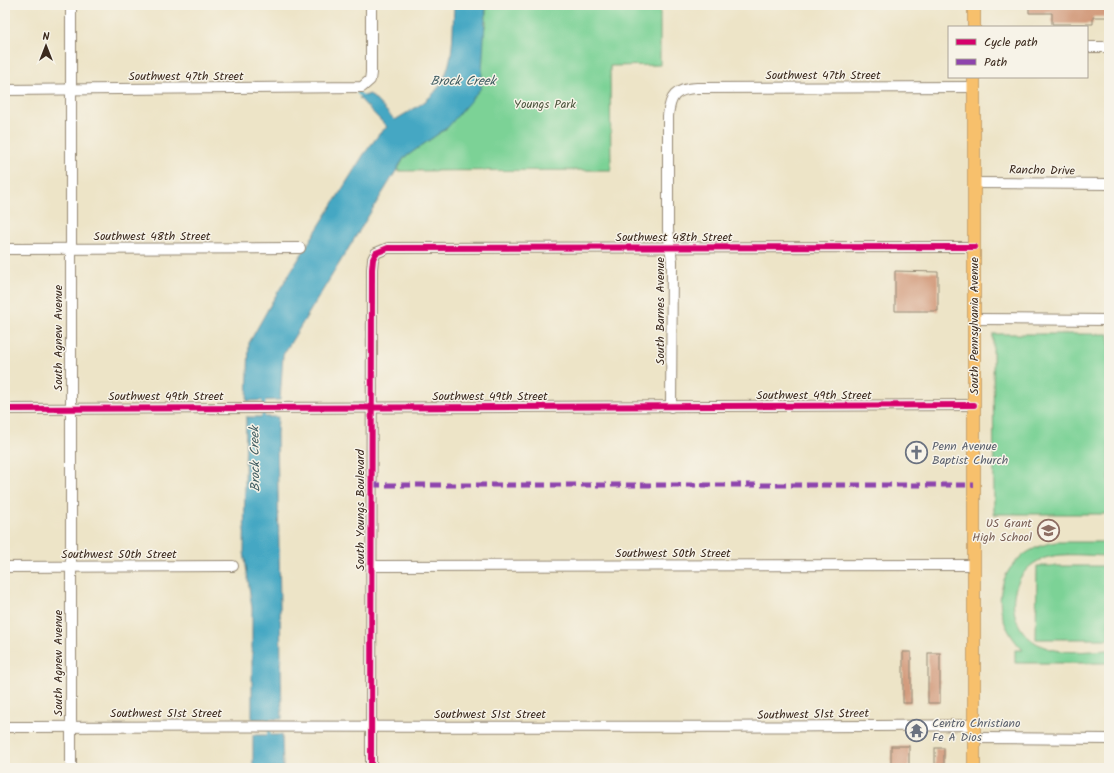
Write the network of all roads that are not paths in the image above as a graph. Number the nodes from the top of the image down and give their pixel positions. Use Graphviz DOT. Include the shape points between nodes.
graph roads {
  1 [pos="71,5"];
  2 [pos="371,5"];
  3 [pos="974,5"];
  4 [pos="974,26"];
  5 [pos="1088,47"];
  6 [pos="1109,47"];
  7 [pos="974,82"];
  8 [pos="5,90"];
  9 [pos="72,90"];
  10 [pos="674,96"];
  11 [pos="974,183"];
  12 [pos="1109,184"];
  13 [pos="974,246"];
  14 [pos="300,248"];
  15 [pos="670,248"];
  16 [pos="5,249"];
  17 [pos="71,249"];
  18 [pos="376,253"];
  19 [pos="974,319"];
  20 [pos="1109,320"];
  21 [pos="974,405"];
  22 [pos="71,407"];
  23 [pos="371,407"];
  24 [pos="671,407"];
  25 [pos="5,409"];
  26 [pos="974,564"];
  27 [pos="233,566"];
  28 [pos="371,566"];
  29 [pos="5,567"];
  30 [pos="71,567"];
  31 [pos="72,726"];
  32 [pos="371,726"];
  33 [pos="5,727"];
  34 [pos="974,732"];
  35 [pos="1109,739"];
  36 [pos="71,768"];
  37 [pos="371,768"];
  38 [pos="974,768"];
  1 -- 9 [label="street, South Agnew Avenue"];
  2 -- 9 [label="street, Southwest 47th Street" via="371,73 367,84 354,89"];
  3 -- 4 [label="main road"];
  5 -- 6 [label="street"];
  7 -- 10 [label="street, Southwest 47th Street" via="697,88 678,91"];
  7 -- 11 [label="main road, South Pennsylvania Avenue"];
  8 -- 9 [label="street, Southwest 47th Street"];
  9 -- 17 [label="street, South Agnew Avenue"];
  10 -- 15 [label="street, South Barnes Avenue" via="668,116"];
  11 -- 12 [label="street, Rancho Drive"];
  11 -- 13 [label="main road, South Pennsylvania Avenue"];
  13 -- 15 [label="street, Southwest 48th Street"];
  13 -- 19 [label="main road, South Pennsylvania Avenue"];
  14 -- 17 [label="street, Southwest 48th Street"];
  15 -- 18 [label="street, Southwest 48th Street" via="388,248"];
  15 -- 24 [label="street, South Barnes Avenue"];
  16 -- 17 [label="street, Southwest 48th Street"];
  17 -- 22 [label="street, South Agnew Avenue"];
  18 -- 23 [label="street, South Youngs Boulevard" via="372,269"];
  19 -- 20 [label="street"];
  19 -- 21 [label="main road, South Pennsylvania Avenue"];
  21 -- 24 [label="street, Southwest 49th Street"];
  21 -- 26 [label="main road, South Pennsylvania Avenue"];
  22 -- 23 [label="street, Southwest 49th Street"];
  22 -- 25 [label="street, Southwest 49th Street"];
  22 -- 30 [label="street, South Agnew Avenue"];
  23 -- 24 [label="street, Southwest 49th Street"];
  23 -- 28 [label="street, South Youngs Boulevard"];
  26 -- 28 [label="street, Southwest 50th Street"];
  26 -- 34 [label="main road, South Pennsylvania Avenue"];
  27 -- 30 [label="street, Southwest 50th Street"];
  28 -- 32 [label="street, South Youngs Boulevard"];
  29 -- 30 [label="street, Southwest 50th Street"];
  30 -- 31 [label="street, South Agnew Avenue"];
  31 -- 32 [label="street, Southwest 51st Street"];
  31 -- 33 [label="street, Southwest 51st Street"];
  31 -- 36 [label="street, South Agnew Avenue"];
  32 -- 34 [label="street, Southwest 51st Street"];
  32 -- 37 [label="street, South Youngs Boulevard"];
  34 -- 35 [label="street, Southwest 51st Street"];
  34 -- 38 [label="main road, South Pennsylvania Avenue"];
}
